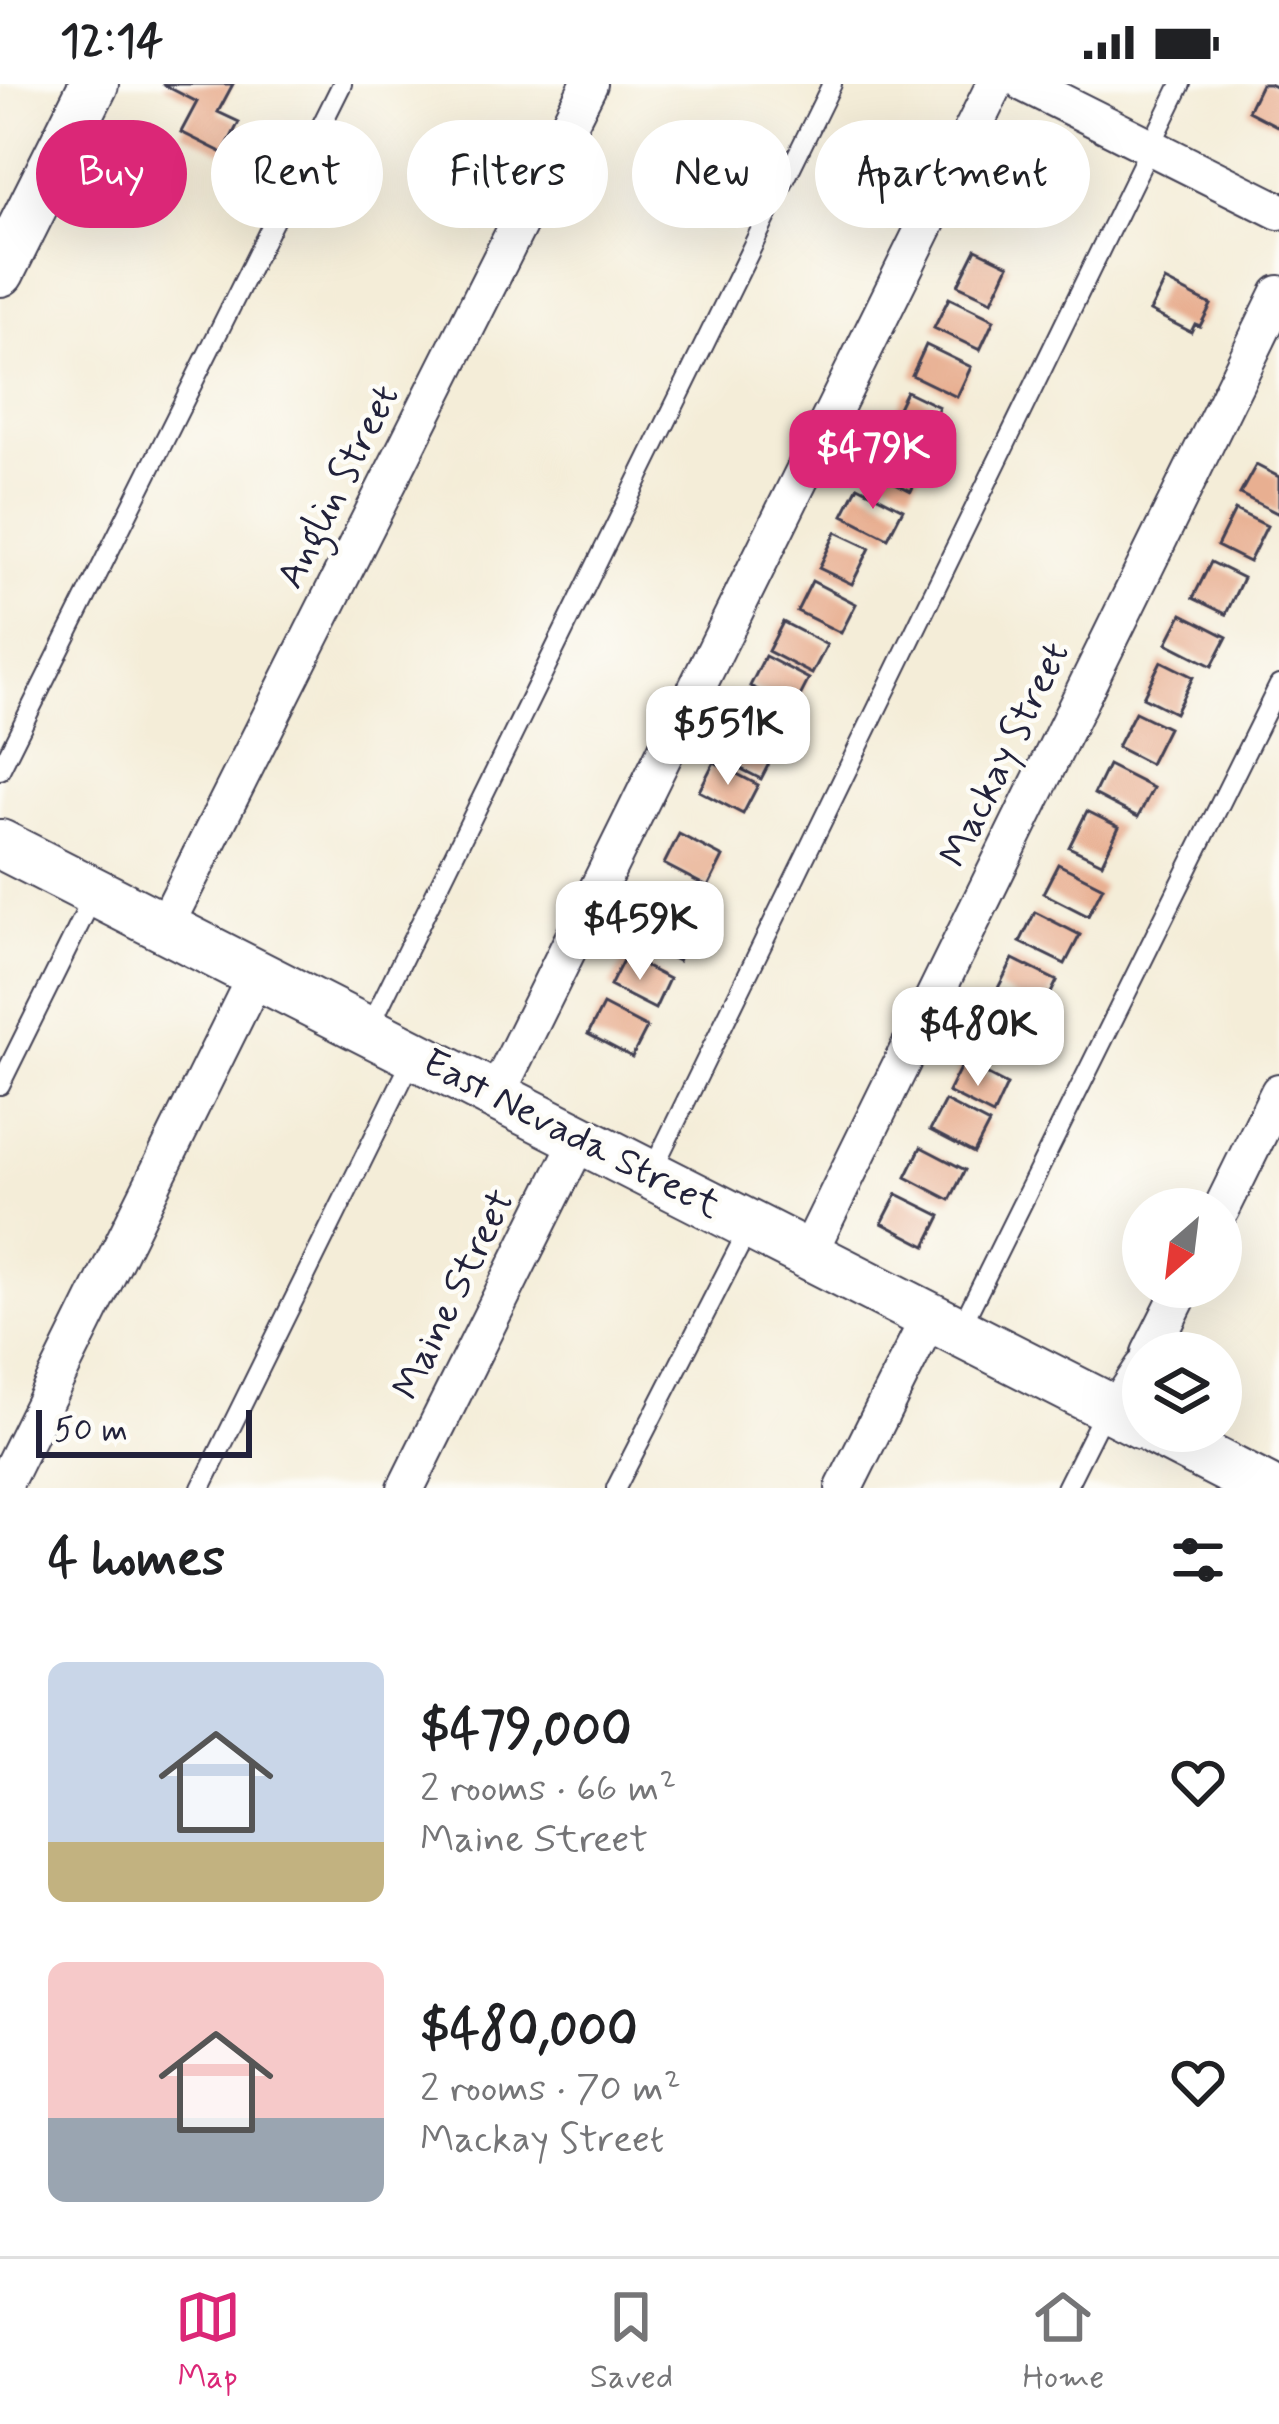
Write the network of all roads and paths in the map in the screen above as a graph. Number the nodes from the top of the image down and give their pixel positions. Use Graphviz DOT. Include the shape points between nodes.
graph roads {
  1 [pos="94,84"];
  2 [pos="342,84"];
  3 [pos="589,84"];
  4 [pos="832,84"];
  5 [pos="995,84"];
  6 [pos="1024,84"];
  7 [pos="1181,84"];
  8 [pos="1151,146"];
  9 [pos="1279,211"];
  10 [pos="0,272"];
  11 [pos="1279,294"];
  12 [pos="1279,686"];
  13 [pos="0,770"];
  14 [pos="0,844"];
  15 [pos="95,893"];
  16 [pos="164,928"];
  17 [pos="256,975"];
  18 [pos="367,1032"];
  19 [pos="414,1056"];
  20 [pos="0,1084"];
  21 [pos="1279,1092"];
  22 [pos="495,1097"];
  23 [pos="579,1140"];
  24 [pos="650,1175"];
  25 [pos="1232,1188"];
  26 [pos="750,1226"];
  27 [pos="808,1254"];
  28 [pos="945,1323"];
  29 [pos="1122,1414"];
  30 [pos="1122,1427"];
  31 [pos="1196,1452"];
  32 [pos="2,1488"];
  33 [pos="201,1488"];
  34 [pos="406,1488"];
  35 [pos="616,1488"];
  36 [pos="844,1488"];
  37 [pos="1066,1488"];
  38 [pos="1266,1488"];
  1 -- 10 [label="street"];
  2 -- 13 [label="lane"];
  3 -- 16 [label="street, Anglin Street"];
  4 -- 18 [label="lane"];
  5 -- 22 [label="street"];
  6 -- 8 [label="street"];
  7 -- 8 [label="lane"];
  8 -- 9 [label="street"];
  8 -- 24 [label="lane"];
  11 -- 27 [label="street, Mackay Street"];
  12 -- 28 [label="lane"];
  14 -- 15 [label="street, East Nevada Street"];
  15 -- 16 [label="street, East Nevada Street"];
  15 -- 20 [label="lane"];
  16 -- 17 [label="street, East Nevada Street"];
  17 -- 18 [label="street, East Nevada Street"];
  17 -- 32 [label="street"];
  18 -- 19 [label="street, East Nevada Street"];
  19 -- 22 [label="street, East Nevada Street"];
  19 -- 33 [label="lane"];
  21 -- 25 [label="street"];
  22 -- 23 [label="street, East Nevada Street"];
  23 -- 24 [label="street, East Nevada Street"];
  23 -- 34 [label="street, Maine Street"];
  24 -- 26 [label="street, East Nevada Street"];
  26 -- 27 [label="street, East Nevada Street"];
  26 -- 35 [label="lane"];
  27 -- 28 [label="street, East Nevada Street"];
  28 -- 29 [label="street, East Nevada Street"];
  28 -- 36 [label="street"];
  30 -- 37 [label="lane"];
  31 -- 38 [label="street, East Nevada Street"];
}
